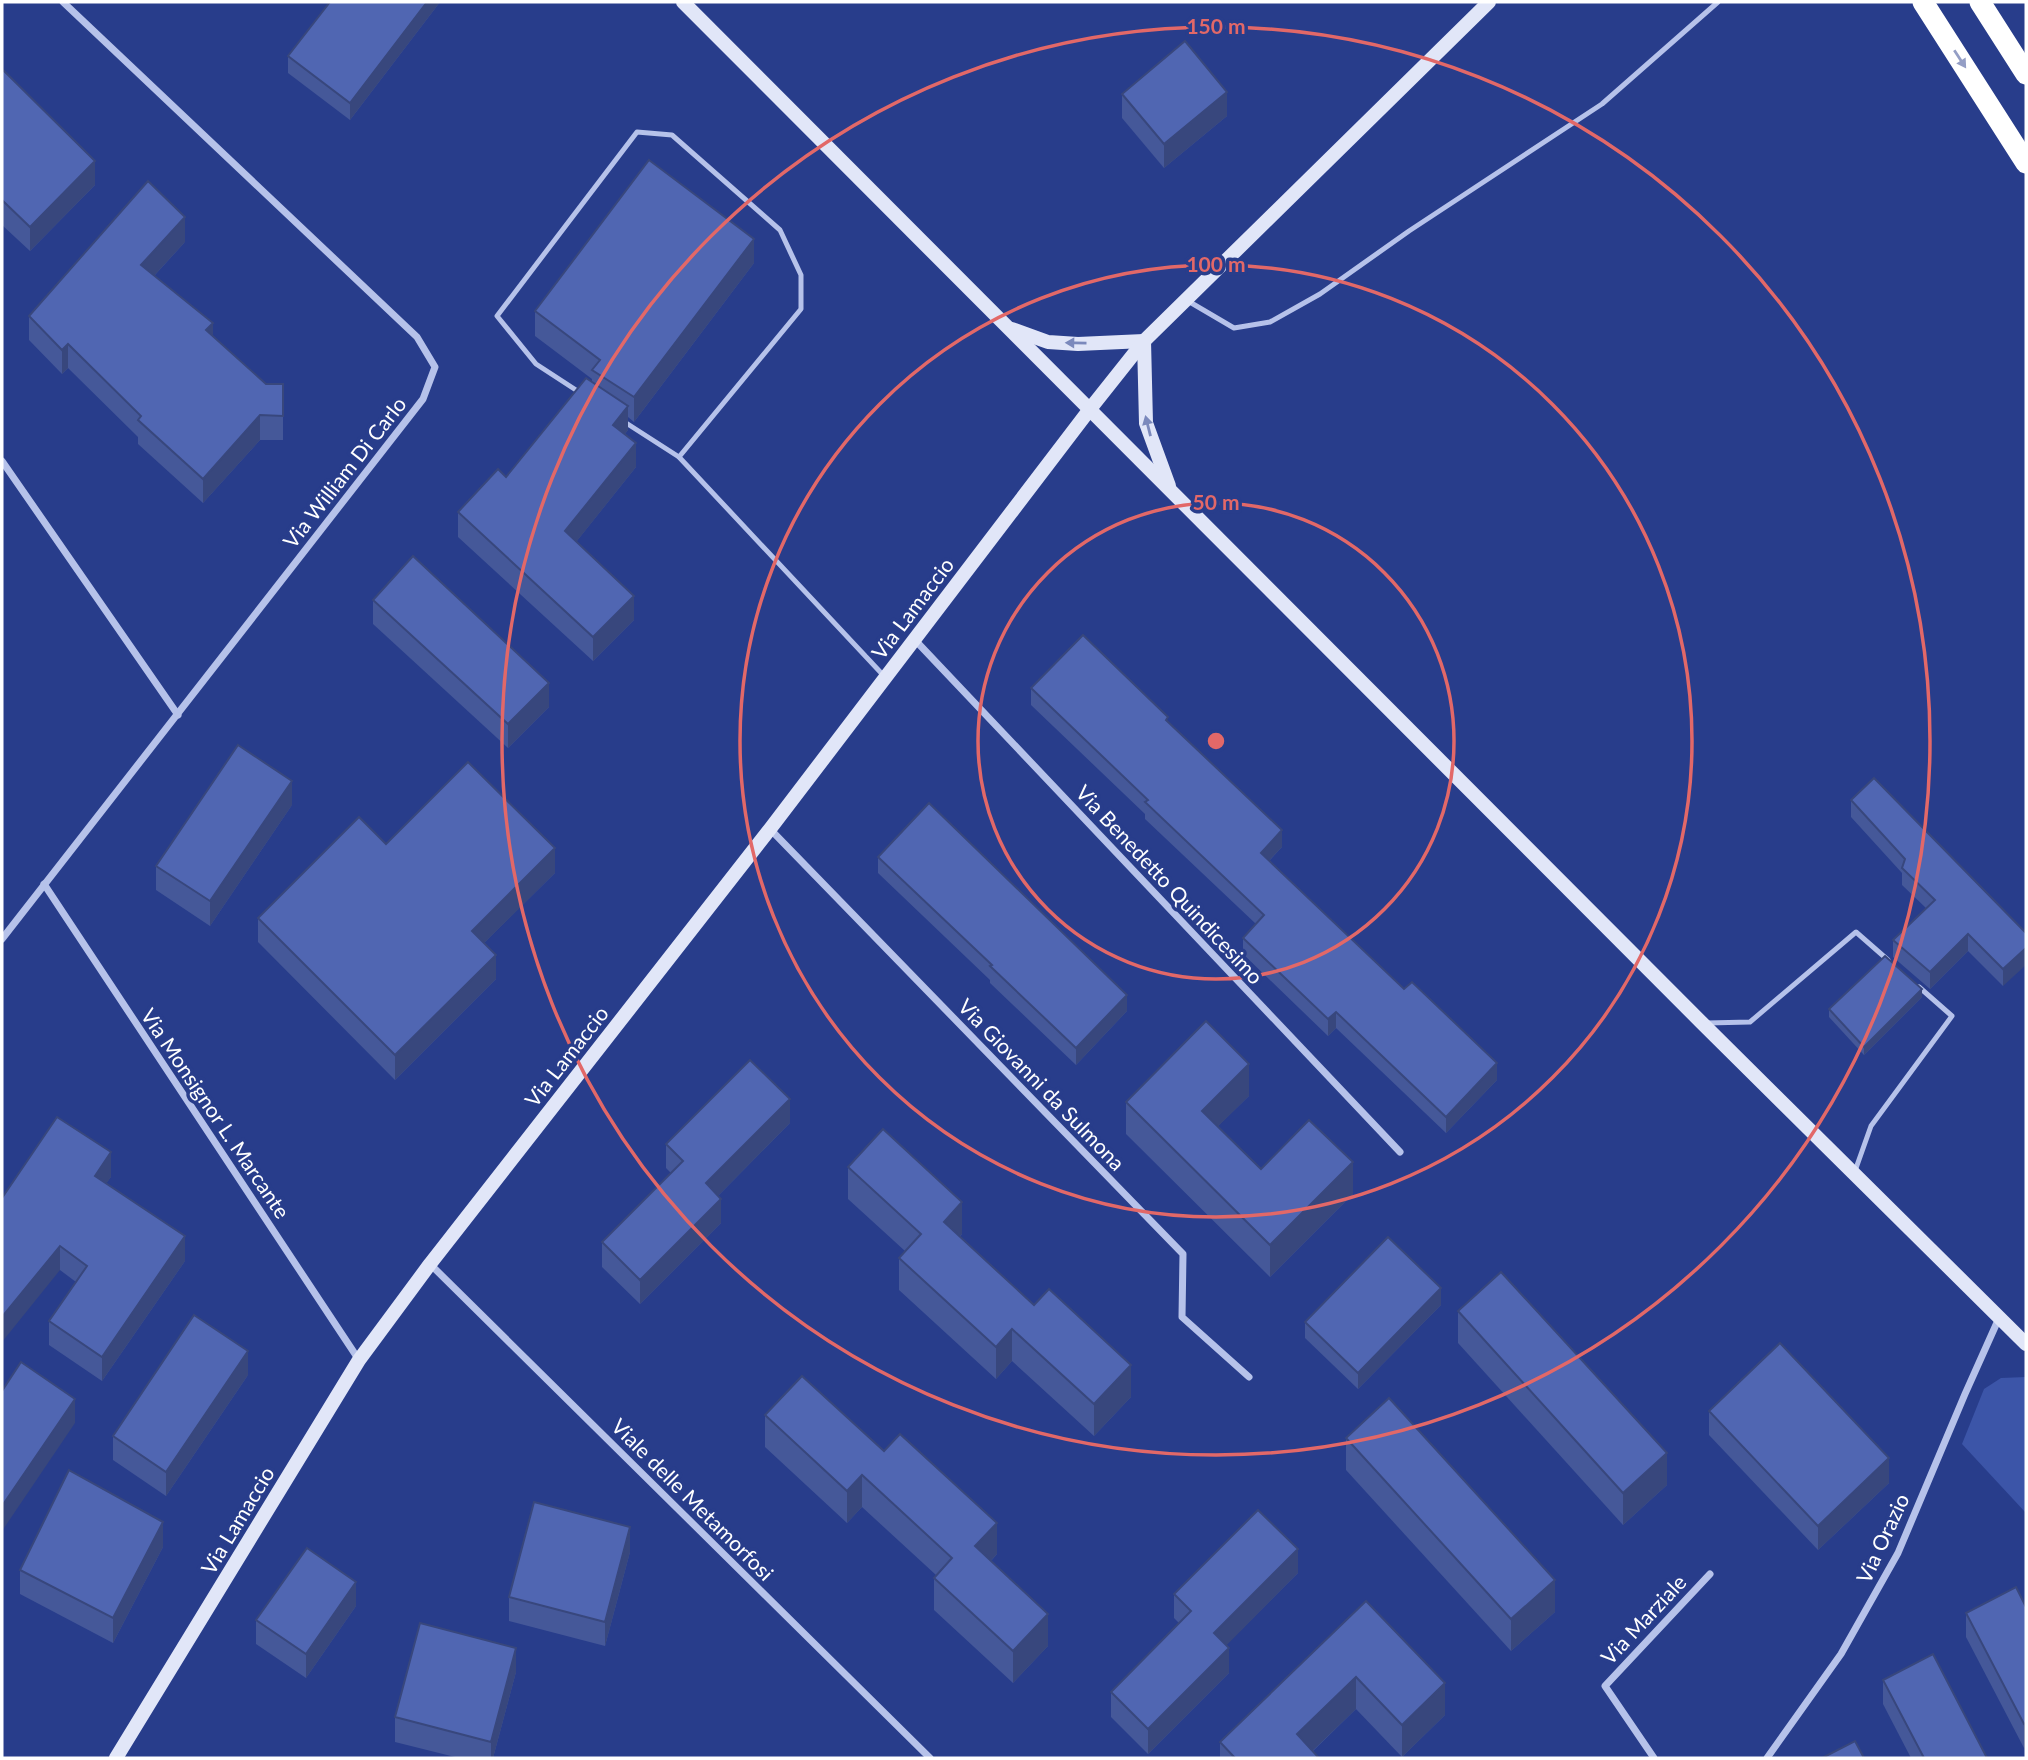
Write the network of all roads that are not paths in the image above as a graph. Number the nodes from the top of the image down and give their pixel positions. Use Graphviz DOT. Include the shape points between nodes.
graph roads {
  1 [pos="63,2"];
  2 [pos="683,2"];
  3 [pos="1489,2"];
  4 [pos="1718,2"];
  5 [pos="1923,2"];
  6 [pos="1980,2"];
  7 [pos="2026,74"];
  8 [pos="2026,163"];
  9 [pos="1186,300"];
  10 [pos="1006,327"];
  11 [pos="1144,341"];
  12 [pos="580,393"];
  13 [pos="1090,409"];
  14 [pos="613,414"];
  15 [pos="679,457"];
  16 [pos="2,461"];
  17 [pos="1170,491"];
  18 [pos="914,639"];
  19 [pos="885,677"];
  20 [pos="177,715"];
  21 [pos="770,829"];
  22 [pos="44,884"];
  23 [pos="2,939"];
  24 [pos="1895,966"];
  25 [pos="1914,983"];
  26 [pos="1702,1023"];
  27 [pos="1400,1152"];
  28 [pos="1854,1174"];
  29 [pos="430,1264"];
  30 [pos="1999,1317"];
  31 [pos="2026,1344"];
  32 [pos="359,1360"];
  33 [pos="1249,1377"];
  34 [pos="1710,1574"];
  35 [pos="116,1758"];
  36 [pos="930,1758"];
  37 [pos="1654,1758"];
  38 [pos="1768,1758"];
  1 -- 20 [label="street, Via William Di Carlo" via="416,337 435,367 423,399"];
  2 -- 10 [label="street"];
  3 -- 9 [label="street, Via Lamaccio"];
  4 -- 9 [label="lane" via="1602,104 1320,294 1270,322 1234,328"];
  5 -- 8 [label="highway, one-way"];
  6 -- 7 [label="highway"];
  9 -- 11 [label="street, Via Lamaccio"];
  11 -- 10 [label="street, one-way" via="1048,342"];
  10 -- 13 [label="street"];
  11 -- 13 [label="street, Via Lamaccio"];
  17 -- 11 [label="street, one-way" via="1146,423"];
  12 -- 15 [label="lane" via="536,364 496,316 637,132 672,135 780,230 801,275 801,309"];
  13 -- 17 [label="street"];
  13 -- 18 [label="street, Via Lamaccio"];
  14 -- 15 [label="lane"];
  15 -- 19 [label="lane"];
  16 -- 20 [label="street"];
  17 -- 26 [label="street"];
  18 -- 19 [label="street, Via Lamaccio"];
  18 -- 27 [label="street, Via Benedetto Quindicesimo"];
  19 -- 21 [label="street, Via Lamaccio"];
  20 -- 22 [label="street, Via William Di Carlo"];
  21 -- 29 [label="street, Via Lamaccio"];
  21 -- 33 [label="street, Via Giovanni da Sulmona" via="1183,1254 1182,1317"];
  22 -- 23 [label="street, Via William Di Carlo"];
  22 -- 32 [label="street, Via Monsignor L. Marcante"];
  24 -- 26 [label="lane" via="1856,932 1750,1023"];
  25 -- 28 [label="lane" via="1952,1016 1871,1126"];
  26 -- 28 [label="street"];
  28 -- 30 [label="street"];
  29 -- 32 [label="street, Via Lamaccio"];
  29 -- 36 [label="street, Viale delle Metamorfosi"];
  30 -- 31 [label="street"];
  30 -- 38 [label="street, Via Orazio" via="1898,1553 1841,1654"];
  32 -- 35 [label="street, Via Lamaccio"];
  34 -- 37 [label="street, Via Marziale" via="1605,1686"];
}
